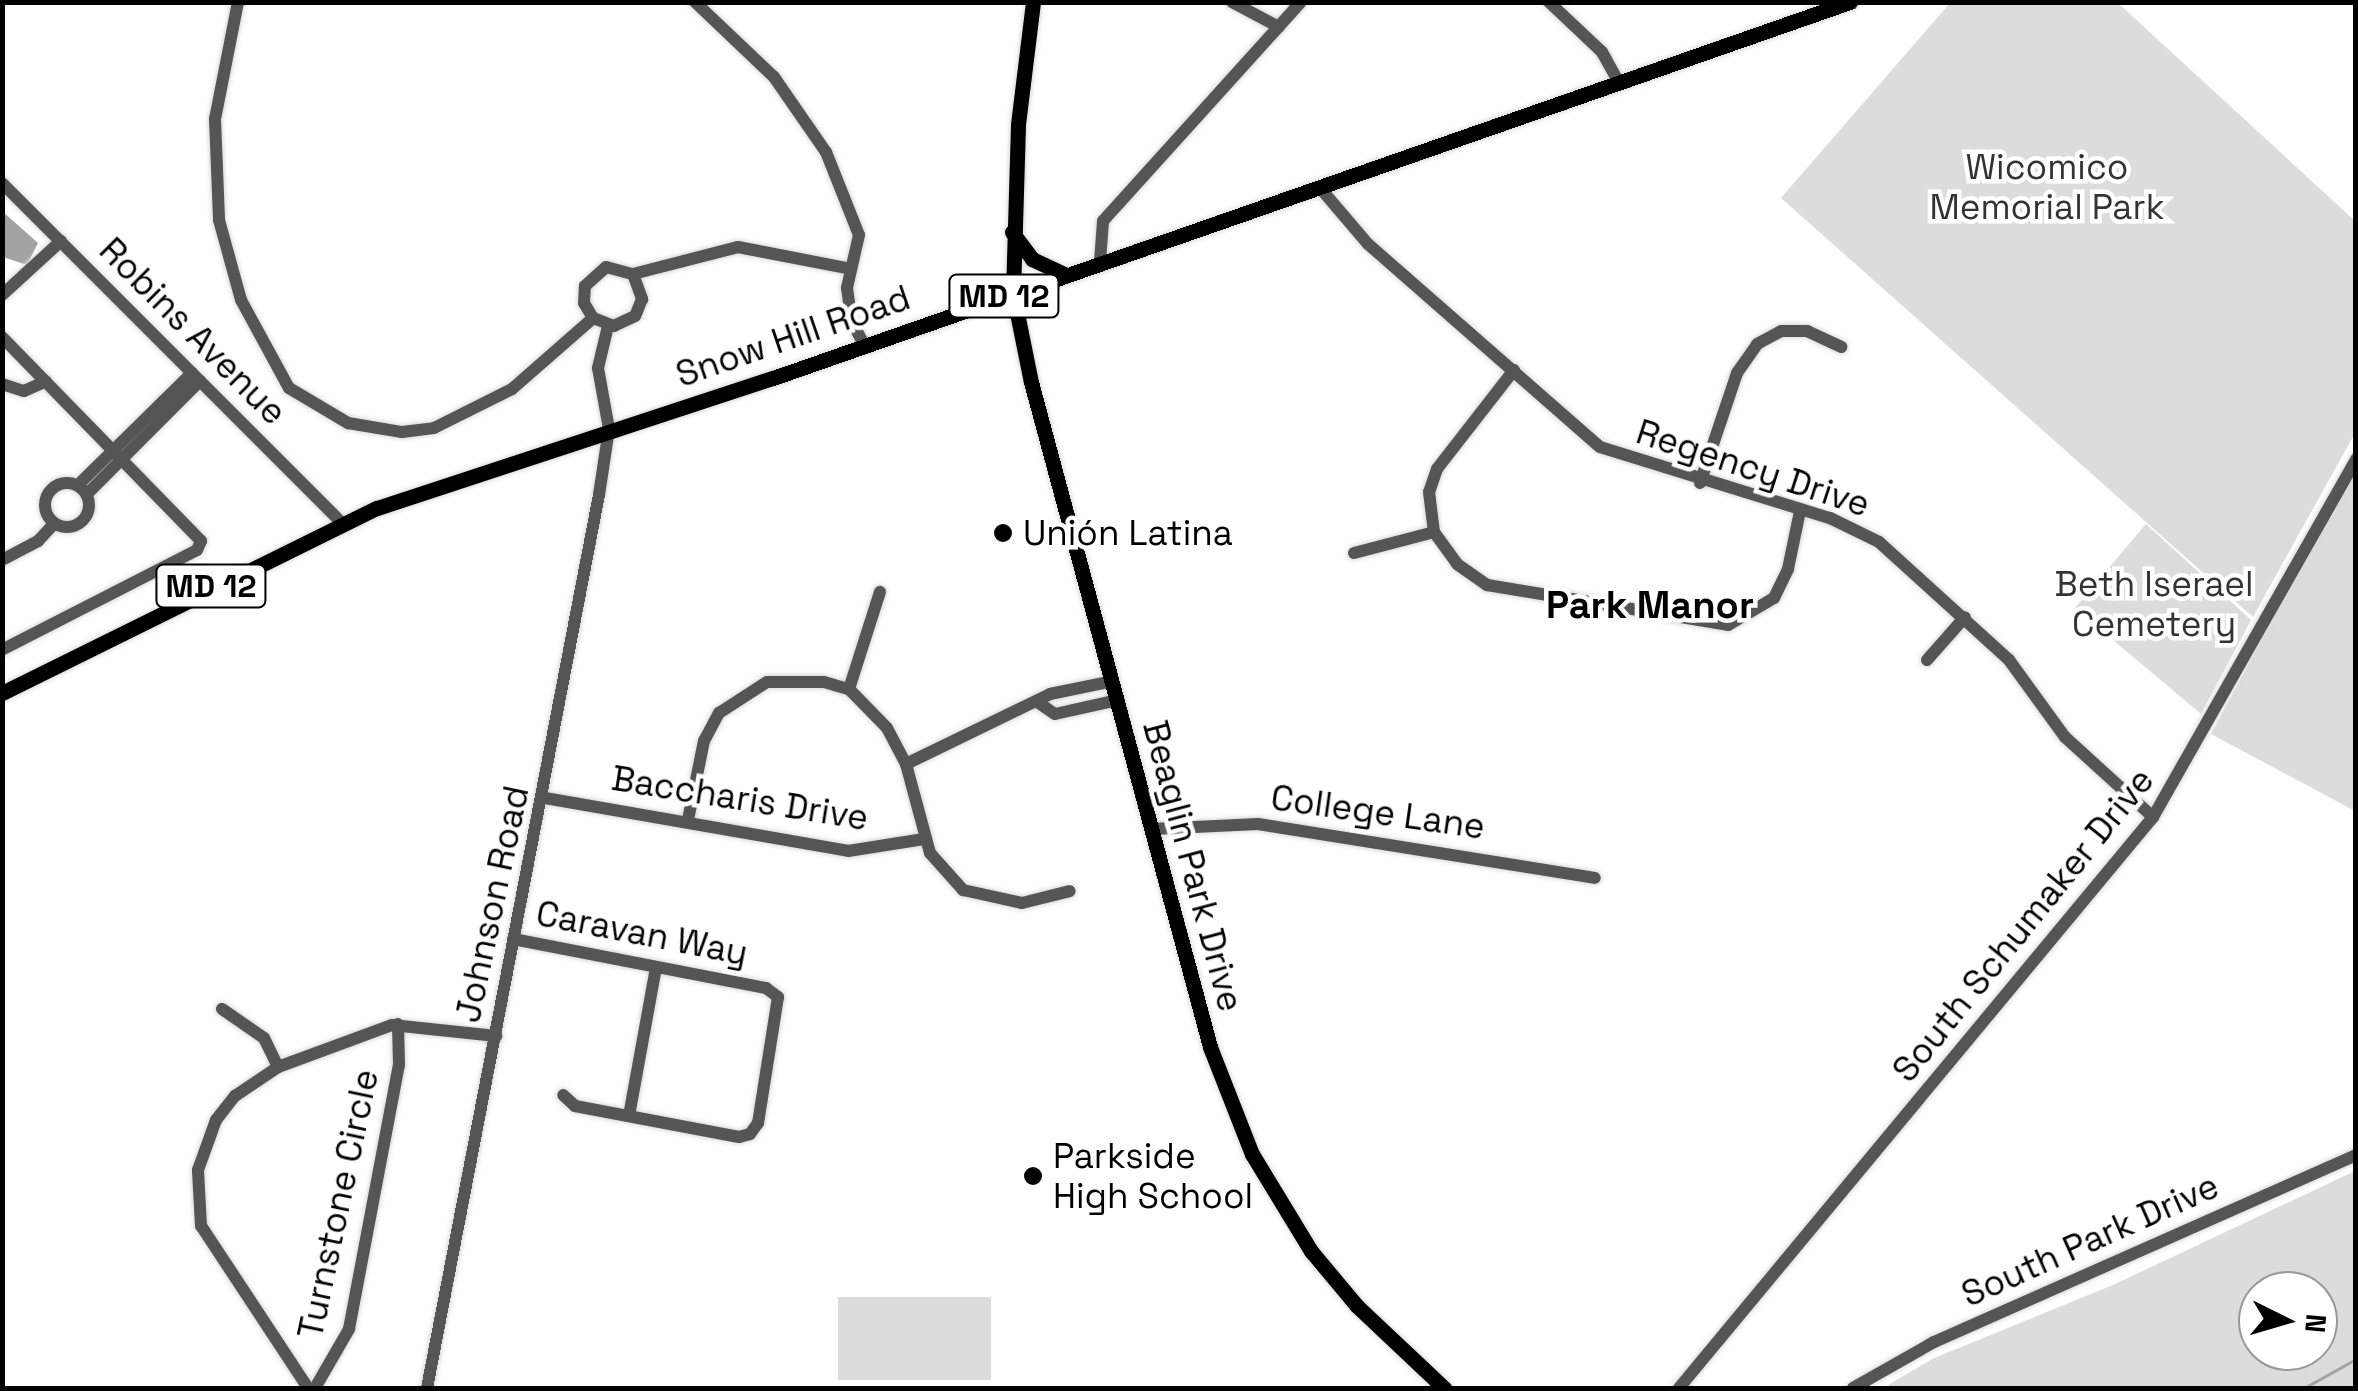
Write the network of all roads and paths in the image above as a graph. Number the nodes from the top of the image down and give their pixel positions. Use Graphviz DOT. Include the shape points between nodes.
graph roads {
  1 [pos="238,2"];
  2 [pos="695,2"];
  3 [pos="1033,2"];
  4 [pos="1232,2"];
  5 [pos="1301,2"];
  6 [pos="1549,2"];
  7 [pos="1848,3"];
  8 [pos="1279,27"];
  9 [pos="1619,83"];
  10 [pos="2,183"];
  11 [pos="1322,188"];
  12 [pos="1012,231"];
  13 [pos="60,241"];
  14 [pos="1100,262"];
  15 [pos="851,269"];
  16 [pos="632,274"];
  17 [pos="1066,274"];
  18 [pos="1013,293"];
  19 [pos="2,295"];
  20 [pos="592,318"];
  21 [pos="608,326"];
  22 [pos="2,337"];
  23 [pos="863,343"];
  24 [pos="1842,348"];
  25 [pos="1514,370"];
  26 [pos="196,377"];
  27 [pos="46,381"];
  28 [pos="2,384"];
  29 [pos="609,429"];
  30 [pos="119,454"];
  31 [pos="2356,459"];
  32 [pos="1700,483"];
  33 [pos="82,490"];
  34 [pos="1800,510"];
  35 [pos="341,522"];
  36 [pos="54,524"];
  37 [pos="1434,532"];
  38 [pos="1354,553"];
  39 [pos="2,560"];
  40 [pos="880,592"];
  41 [pos="1965,616"];
  42 [pos="2,650"];
  43 [pos="1927,660"];
  44 [pos="1112,681"];
  45 [pos="849,689"];
  46 [pos="2,693"];
  47 [pos="1118,700"];
  48 [pos="1039,703"];
  49 [pos="906,764"];
  50 [pos="545,798"];
  51 [pos="2154,817"];
  52 [pos="688,820"];
  53 [pos="1152,829"];
  54 [pos="924,839"];
  55 [pos="1594,878"];
  56 [pos="1070,890"];
  57 [pos="513,938"];
  58 [pos="656,968"];
  59 [pos="222,1009"];
  60 [pos="398,1024"];
  61 [pos="496,1036"];
  62 [pos="278,1067"];
  63 [pos="562,1095"];
  64 [pos="630,1116"];
  65 [pos="2356,1155"];
  66 [pos="312,1388"];
  67 [pos="427,1388"];
  68 [pos="1444,1388"];
  69 [pos="1678,1388"];
  70 [pos="1852,1388"];
  1 -- 20 [label="street" via="215,119 219,220 241,300 289,388 348,423 402,432 434,428 492,403"];
  2 -- 15 [label="street" via="774,77 826,152 856,224"];
  3 -- 12 [label="main road, Beaglin Park Drive"];
  4 -- 8 [label="street"];
  5 -- 8 [label="street"];
  6 -- 9 [label="street" via="1602,52"];
  7 -- 9 [label="main road, Snow Hill Road / MD 12"];
  8 -- 14 [label="street" via="1103,222"];
  9 -- 11 [label="main road, Snow Hill Road / MD 12"];
  10 -- 13 [label="street, Robins Avenue"];
  11 -- 14 [label="main road, Snow Hill Road / MD 12"];
  11 -- 25 [label="street, Regency Drive" via="1368,244"];
  12 -- 17 [label="main road" via="1032,258"];
  12 -- 18 [label="main road, Beaglin Park Drive"];
  13 -- 19 [label="street"];
  13 -- 26 [label="street, Robins Avenue"];
  14 -- 17 [label="main road, Snow Hill Road / MD 12"];
  15 -- 16 [label="street" via="738,247"];
  15 -- 23 [label="street" via="848,306"];
  16 -- 20 [label="street" via="606,267 590,278 583,294"];
  16 -- 21 [label="street" via="642,290 640,308 628,322"];
  17 -- 18 [label="main road, Snow Hill Road / MD 12"];
  18 -- 23 [label="main road, Snow Hill Road / MD 12"];
  18 -- 44 [label="main road, Beaglin Park Drive"];
  20 -- 21 [label="street"];
  21 -- 29 [label="street" via="598,379"];
  22 -- 27 [label="street"];
  23 -- 29 [label="main road, Snow Hill Road / MD 12"];
  24 -- 32 [label="street" via="1807,330 1781,331 1757,344 1737,372"];
  25 -- 32 [label="street, Regency Drive" via="1600,447"];
  25 -- 37 [label="street" via="1437,469 1429,492"];
  26 -- 30 [label="street"];
  26 -- 35 [label="street, Robins Avenue"];
  27 -- 28 [label="street" via="24,391"];
  27 -- 30 [label="street"];
  29 -- 35 [label="main road, Snow Hill Road / MD 12"];
  29 -- 50 [label="street, Johnson Road"];
  30 -- 33 [label="street"];
  30 -- 42 [label="street" via="196,532 197,550"];
  31 -- 51 [label="street, South Schumaker Drive"];
  32 -- 34 [label="street, Regency Drive"];
  33 -- 36 [label="street" via="88,512 78,524"];
  33 -- 36 [label="street" via="58,484 47,493 44,509"];
  34 -- 37 [label="street" via="1788,569 1774,598 1728,625 1487,585 1457,564"];
  34 -- 41 [label="street, Regency Drive" via="1878,542"];
  35 -- 46 [label="main road, Snow Hill Road / MD 12"];
  36 -- 39 [label="street"];
  37 -- 38 [label="street"];
  40 -- 45 [label="street"];
  41 -- 43 [label="street"];
  41 -- 51 [label="street, Regency Drive" via="2030,685 2065,737"];
  44 -- 47 [label="main road, Beaglin Park Drive"];
  44 -- 48 [label="street"];
  45 -- 49 [label="street" via="887,728"];
  45 -- 52 [label="street" via="796,679 738,695 710,728"];
  47 -- 48 [label="street" via="1055,714"];
  47 -- 53 [label="main road, Beaglin Park Drive"];
  48 -- 49 [label="street"];
  49 -- 54 [label="street"];
  50 -- 52 [label="street, Baccharis Drive"];
  50 -- 57 [label="street, Johnson Road"];
  51 -- 69 [label="street, South Schumaker Drive"];
  52 -- 54 [label="street, Baccharis Drive" via="848,851"];
  53 -- 55 [label="street, College Lane" via="1258,824"];
  53 -- 68 [label="main road, Beaglin Park Drive" via="1210,1047 1252,1154 1336,1283"];
  54 -- 56 [label="street" via="950,878 987,899 1022,904"];
  57 -- 58 [label="street, Caravan Way"];
  57 -- 61 [label="street, Johnson Road"];
  58 -- 64 [label="street"];
  58 -- 64 [label="street, Caravan Way" via="773,992 780,1002 750,1134"];
  59 -- 62 [label="street" via="264,1038"];
  60 -- 61 [label="street"];
  60 -- 62 [label="street"];
  60 -- 66 [label="street, Turnstone Circle" via="399,1065 349,1329"];
  61 -- 67 [label="street, Johnson Road"];
  62 -- 66 [label="street" via="235,1096 216,1120 200,1158 196,1200 214,1252"];
  63 -- 64 [label="street, Caravan Way" via="575,1106"];
  65 -- 70 [label="street, South Park Drive" via="1934,1342"];
}
